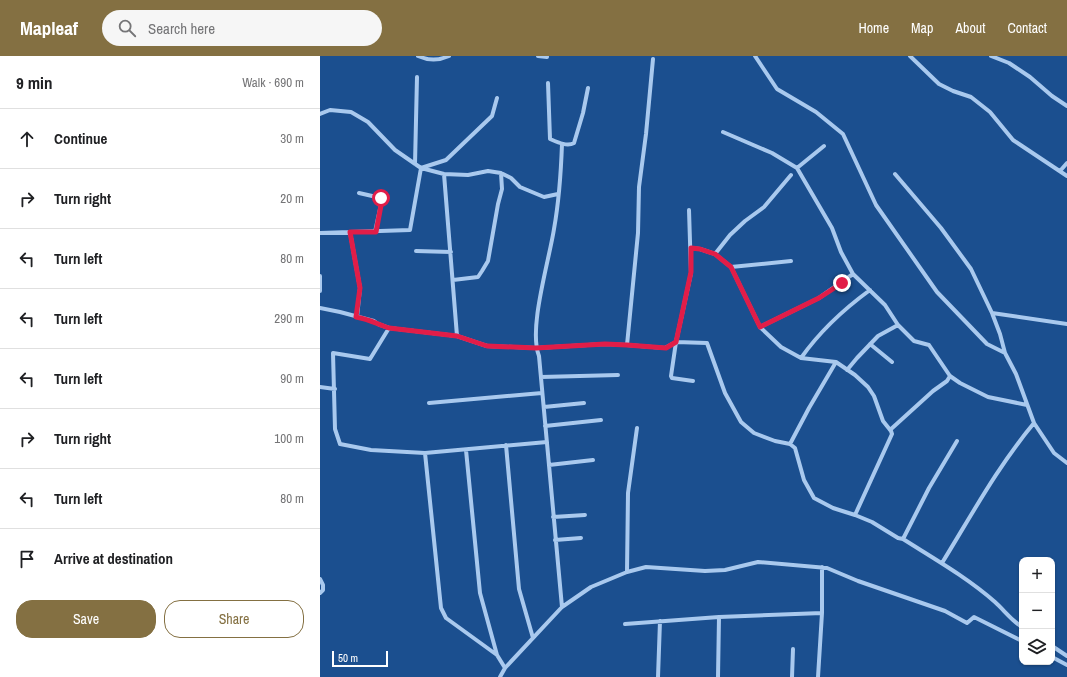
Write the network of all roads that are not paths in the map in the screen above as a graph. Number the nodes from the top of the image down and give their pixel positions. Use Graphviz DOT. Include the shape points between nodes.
graph roads {
  1 [pos="418,56"];
  2 [pos="449,56"];
  3 [pos="538,56"];
  4 [pos="755,56"];
  5 [pos="910,56"];
  6 [pos="991,56"];
  7 [pos="547,57"];
  8 [pos="653,59"];
  9 [pos="417,77"];
  10 [pos="548,83"];
  11 [pos="588,88"];
  12 [pos="497,98"];
  13 [pos="1067,106"];
  14 [pos="320,114"];
  15 [pos="723,132"];
  16 [pos="562,144"];
  17 [pos="824,146"];
  18 [pos="1067,163"];
  19 [pos="415,164"];
  20 [pos="421,168"];
  21 [pos="797,168"];
  22 [pos="1060,171"];
  23 [pos="501,173"];
  24 [pos="444,174"];
  25 [pos="895,174"];
  26 [pos="791,175"];
  27 [pos="1067,176"];
  28 [pos="359,194"];
  29 [pos="558,194"];
  30 [pos="689,210"];
  31 [pos="350,232"];
  32 [pos="376,232"];
  33 [pos="320,233"];
  34 [pos="691,248"];
  35 [pos="416,251"];
  36 [pos="451,252"];
  37 [pos="715,254"];
  38 [pos="791,261"];
  39 [pos="731,267"];
  40 [pos="854,274"];
  41 [pos="320,276"];
  42 [pos="453,280"];
  43 [pos="870,290"];
  44 [pos="320,291"];
  45 [pos="320,308"];
  46 [pos="992,313"];
  47 [pos="356,317"];
  48 [pos="898,324"];
  49 [pos="1067,324"];
  50 [pos="760,327"];
  51 [pos="389,328"];
  52 [pos="457,336"];
  53 [pos="676,342"];
  54 [pos="870,344"];
  55 [pos="627,345"];
  56 [pos="536,348"];
  57 [pos="1005,353"];
  58 [pos="801,358"];
  59 [pos="836,362"];
  60 [pos="892,362"];
  61 [pos="846,370"];
  62 [pos="618,375"];
  63 [pos="950,376"];
  64 [pos="541,377"];
  65 [pos="694,381"];
  66 [pos="320,388"];
  67 [pos="335,389"];
  68 [pos="542,393"];
  69 [pos="429,403"];
  70 [pos="584,403"];
  71 [pos="1028,405"];
  72 [pos="544,407"];
  73 [pos="601,420"];
  74 [pos="1034,423"];
  75 [pos="545,426"];
  76 [pos="636,428"];
  77 [pos="890,430"];
  78 [pos="957,441"];
  79 [pos="547,442"];
  80 [pos="790,444"];
  81 [pos="506,445"];
  82 [pos="466,450"];
  83 [pos="425,453"];
  84 [pos="593,460"];
  85 [pos="1067,463"];
  86 [pos="549,465"];
  87 [pos="585,515"];
  88 [pos="855,515"];
  89 [pos="553,517"];
  90 [pos="581,538"];
  91 [pos="903,539"];
  92 [pos="555,540"];
  93 [pos="942,563"];
  94 [pos="822,567"];
  95 [pos="627,572"];
  96 [pos="320,579"];
  97 [pos="320,593"];
  98 [pos="562,607"];
  99 [pos="822,613"];
  100 [pos="719,617"];
  101 [pos="660,621"];
  102 [pos="625,624"];
  103 [pos="1019,625"];
  104 [pos="533,638"];
  105 [pos="1019,639"];
  106 [pos="1055,648"];
  107 [pos="793,649"];
  108 [pos="497,655"];
  109 [pos="1067,656"];
  110 [pos="1055,659"];
  111 [pos="1067,665"];
  112 [pos="505,668"];
  113 [pos="500,677"];
  114 [pos="658,677"];
  115 [pos="718,677"];
  116 [pos="792,677"];
  117 [pos="818,677"];
  1 -- 2 [label="street" via="426,60 441,60"];
  3 -- 7 [label="street"];
  4 -- 57 [label="street" via="777,89 816,112 843,134 876,205 936,292 987,344"];
  5 -- 22 [label="street" via="939,84 971,97 990,112 1013,140"];
  6 -- 13 [label="street" via="1009,63"];
  8 -- 55 [label="street" via="639,187 638,233"];
  9 -- 19 [label="street"];
  10 -- 16 [label="street" via="550,139"];
  11 -- 16 [label="street" via="574,143"];
  12 -- 20 [label="street" via="492,116 446,160"];
  14 -- 19 [label="street" via="330,110 350,112 368,122 395,150"];
  15 -- 21 [label="street" via="772,153"];
  16 -- 29 [label="street"];
  17 -- 21 [label="street"];
  18 -- 22 [label="street"];
  19 -- 20 [label="street"];
  20 -- 24 [label="street"];
  20 -- 32 [label="street" via="410,230"];
  21 -- 40 [label="street" via="832,228 840,252"];
  22 -- 27 [label="street"];
  23 -- 24 [label="street" via="488,171 468,175"];
  23 -- 29 [label="street" via="520,187 544,197"];
  23 -- 42 [label="street" via="502,189 488,261 478,277"];
  24 -- 36 [label="street"];
  25 -- 46 [label="street" via="941,228 971,269"];
  26 -- 37 [label="street" via="764,207 730,235"];
  28 -- 32 [label="street" via="382,200"];
  29 -- 56 [label="street" via="554,231 537,318"];
  30 -- 34 [label="street"];
  31 -- 32 [label="street"];
  31 -- 33 [label="street"];
  31 -- 47 [label="street" via="360,288"];
  34 -- 37 [label="street"];
  34 -- 53 [label="street" via="691,272"];
  35 -- 36 [label="street"];
  36 -- 42 [label="street"];
  37 -- 39 [label="street"];
  38 -- 39 [label="street"];
  39 -- 50 [label="street"];
  40 -- 43 [label="street"];
  40 -- 50 [label="street" via="819,298"];
  41 -- 44 [label="street"];
  42 -- 52 [label="street"];
  43 -- 48 [label="street" via="885,305"];
  43 -- 58 [label="street" via="824,330"];
  45 -- 47 [label="street"];
  46 -- 49 [label="street"];
  46 -- 57 [label="street"];
  47 -- 51 [label="street"];
  48 -- 54 [label="street"];
  48 -- 63 [label="street" via="914,340 929,345"];
  50 -- 58 [label="street" via="781,347"];
  51 -- 52 [label="street"];
  51 -- 67 [label="street" via="370,359 333,353"];
  52 -- 56 [label="street" via="487,346"];
  53 -- 55 [label="street" via="666,348"];
  53 -- 65 [label="street" via="671,377"];
  53 -- 80 [label="street" via="706,343 741,422 754,433"];
  54 -- 60 [label="street"];
  54 -- 61 [label="street"];
  55 -- 56 [label="street"];
  56 -- 64 [label="street"];
  57 -- 71 [label="street"];
  58 -- 59 [label="street"];
  59 -- 61 [label="street"];
  59 -- 80 [label="street"];
  61 -- 77 [label="street" via="868,387 883,421"];
  62 -- 64 [label="street"];
  63 -- 71 [label="street" via="988,397"];
  63 -- 77 [label="street"];
  64 -- 68 [label="street"];
  66 -- 67 [label="street"];
  67 -- 83 [label="street" via="335,429 340,444 371,450"];
  68 -- 69 [label="street"];
  68 -- 72 [label="street"];
  70 -- 72 [label="street"];
  71 -- 74 [label="street"];
  72 -- 75 [label="street"];
  73 -- 75 [label="street"];
  74 -- 85 [label="street" via="1054,453"];
  74 -- 93 [label="street" via="999,471"];
  75 -- 79 [label="street"];
  76 -- 95 [label="street" via="628,493"];
  77 -- 88 [label="street" via="892,434"];
  78 -- 91 [label="street"];
  79 -- 81 [label="street"];
  79 -- 86 [label="street"];
  80 -- 88 [label="street" via="795,448 804,480 814,498"];
  81 -- 82 [label="street"];
  81 -- 104 [label="street" via="519,589"];
  82 -- 83 [label="street"];
  82 -- 108 [label="street" via="480,593"];
  83 -- 108 [label="street" via="441,608 446,618"];
  84 -- 86 [label="street"];
  86 -- 89 [label="street"];
  87 -- 89 [label="street"];
  88 -- 91 [label="street"];
  89 -- 92 [label="street"];
  90 -- 92 [label="street"];
  91 -- 93 [label="street"];
  92 -- 98 [label="street"];
  93 -- 103 [label="street" via="995,602"];
  94 -- 95 [label="street" via="758,562 725,570 646,567"];
  94 -- 99 [label="street"];
  94 -- 105 [label="street" via="945,611 962,621 966,622 974,616"];
  95 -- 98 [label="street" via="591,587"];
  96 -- 97 [label="street" via="323,585"];
  98 -- 104 [label="street"];
  99 -- 100 [label="street"];
  99 -- 117 [label="street"];
  100 -- 101 [label="street"];
  100 -- 115 [label="street"];
  101 -- 102 [label="street"];
  101 -- 114 [label="street"];
  104 -- 112 [label="street"];
  106 -- 109 [label="street"];
  107 -- 116 [label="street"];
  108 -- 112 [label="street"];
  110 -- 111 [label="street"];
  112 -- 113 [label="street"];
}
